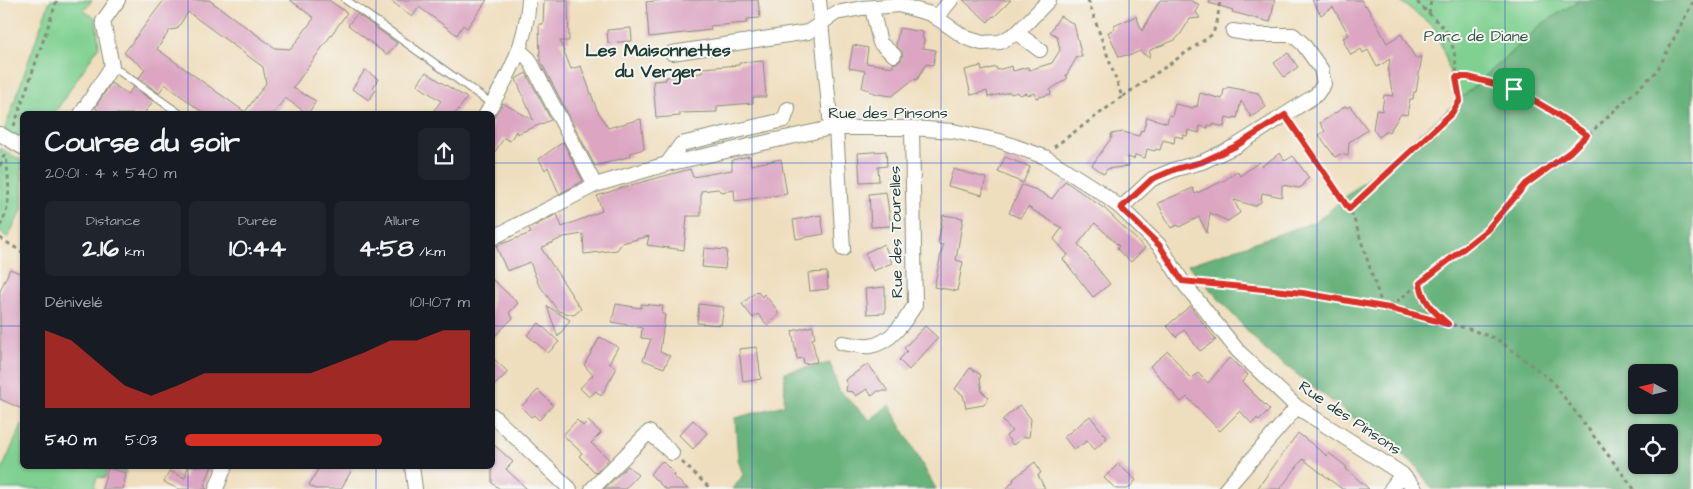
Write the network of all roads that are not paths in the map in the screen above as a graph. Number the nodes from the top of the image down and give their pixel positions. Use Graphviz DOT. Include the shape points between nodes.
graph roads {
  1 [pos="118,0"];
  2 [pos="346,0"];
  3 [pos="529,0"];
  4 [pos="819,0"];
  5 [pos="951,0"];
  6 [pos="1049,0"];
  7 [pos="866,5"];
  8 [pos="936,17"];
  9 [pos="820,25"];
  10 [pos="1233,31"];
  11 [pos="1016,33"];
  12 [pos="519,50"];
  13 [pos="1040,50"];
  14 [pos="672,53"];
  15 [pos="894,55"];
  16 [pos="112,66"];
  17 [pos="489,109"];
  18 [pos="788,109"];
  19 [pos="83,111"];
  20 [pos="176,111"];
  21 [pos="834,128"];
  22 [pos="912,128"];
  23 [pos="5,141"];
  24 [pos="20,146"];
  25 [pos="667,164"];
  26 [pos="595,185"];
  27 [pos="1121,208"];
  28 [pos="495,236"];
  29 [pos="843,249"];
  30 [pos="842,344"];
  31 [pos="1297,407"];
  32 [pos="495,418"];
  33 [pos="672,453"];
  34 [pos="224,469"];
  35 [pos="412,469"];
  36 [pos="1402,474"];
  37 [pos="216,489"];
  38 [pos="415,489"];
  39 [pos="570,489"];
  40 [pos="592,489"];
  41 [pos="1226,489"];
  42 [pos="1391,489"];
  43 [pos="1415,489"];
  1 -- 16 [label="street" via="103,21"];
  2 -- 17 [label="lane"];
  3 -- 12 [label="street"];
  4 -- 9 [label="street"];
  5 -- 8 [label="street"];
  6 -- 11 [label="street"];
  7 -- 8 [label="street" via="899,6"];
  7 -- 9 [label="street" via="836,13"];
  7 -- 15 [label="street" via="880,42"];
  8 -- 11 [label="street" via="966,38 982,43 1000,42"];
  9 -- 14 [label="street" via="808,32"];
  9 -- 21 [label="street"];
  10 -- 27 [label="street" via="1293,36 1304,44 1321,69 1324,84 1316,95 1236,146 1152,179"];
  11 -- 13 [label="street"];
  12 -- 17 [label="street"];
  12 -- 26 [label="street" via="529,59"];
  16 -- 19 [label="street"];
  16 -- 20 [label="lane"];
  18 -- 25 [label="street" via="784,120 681,144"];
  21 -- 22 [label="street, Rue des Pinsons"];
  21 -- 25 [label="street, Rue des Pinsons"];
  21 -- 29 [label="street"];
  22 -- 27 [label="street, Rue des Pinsons" via="953,131 1000,141 1045,157"];
  22 -- 30 [label="street, Rue des Tourelles" via="915,305 904,323 887,339 870,346"];
  23 -- 24 [label="street"];
  25 -- 26 [label="street, Rue des Pinsons"];
  26 -- 28 [label="street, Rue des Pinsons"];
  27 -- 31 [label="street, Rue des Pinsons" via="1160,246 1182,281 1238,351"];
  31 -- 36 [label="street, Rue des Pinsons"];
  31 -- 41 [label="street"];
  32 -- 39 [label="street"];
  33 -- 40 [label="street" via="649,432"];
  34 -- 37 [label="street"];
  35 -- 38 [label="street"];
  36 -- 42 [label="street"];
  36 -- 43 [label="street, Rue des Pinsons"];
}
